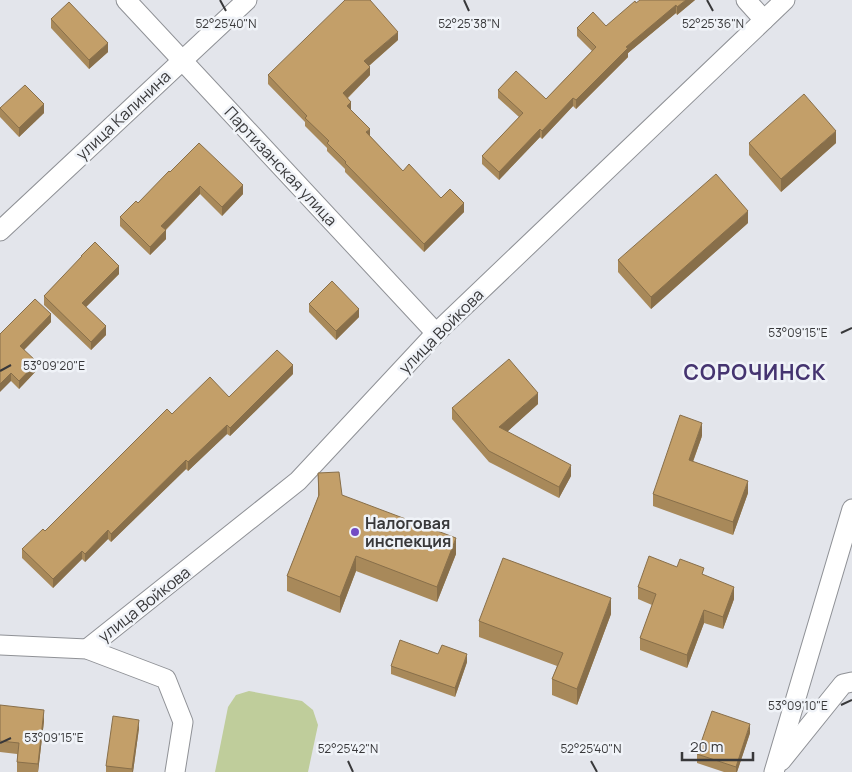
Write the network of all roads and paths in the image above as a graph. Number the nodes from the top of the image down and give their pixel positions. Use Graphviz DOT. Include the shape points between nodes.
graph roads {
  1 [pos="126,0"];
  2 [pos="247,0"];
  3 [pos="746,0"];
  4 [pos="785,0"];
  5 [pos="764,20"];
  6 [pos="183,60"];
  7 [pos="0,231"];
  8 [pos="436,333"];
  9 [pos="852,508"];
  10 [pos="0,644"];
  11 [pos="87,649"];
  12 [pos="852,682"];
  13 [pos="775,770"];
  14 [pos="175,772"];
  1 -- 6 [label="street, Партизанская улица"];
  2 -- 6 [label="street, улица Калинина"];
  3 -- 5 [label="street"];
  4 -- 5 [label="street, улица Войкова"];
  5 -- 8 [label="street, улица Войкова"];
  6 -- 7 [label="street, улица Калинина"];
  6 -- 8 [label="street, Партизанская улица"];
  8 -- 11 [label="street, улица Войкова" via="298,481"];
  9 -- 13 [label="street"];
  10 -- 11 [label="street"];
  11 -- 14 [label="street" via="166,679 183,722"];
  12 -- 13 [label="street" via="843,684"];
}
